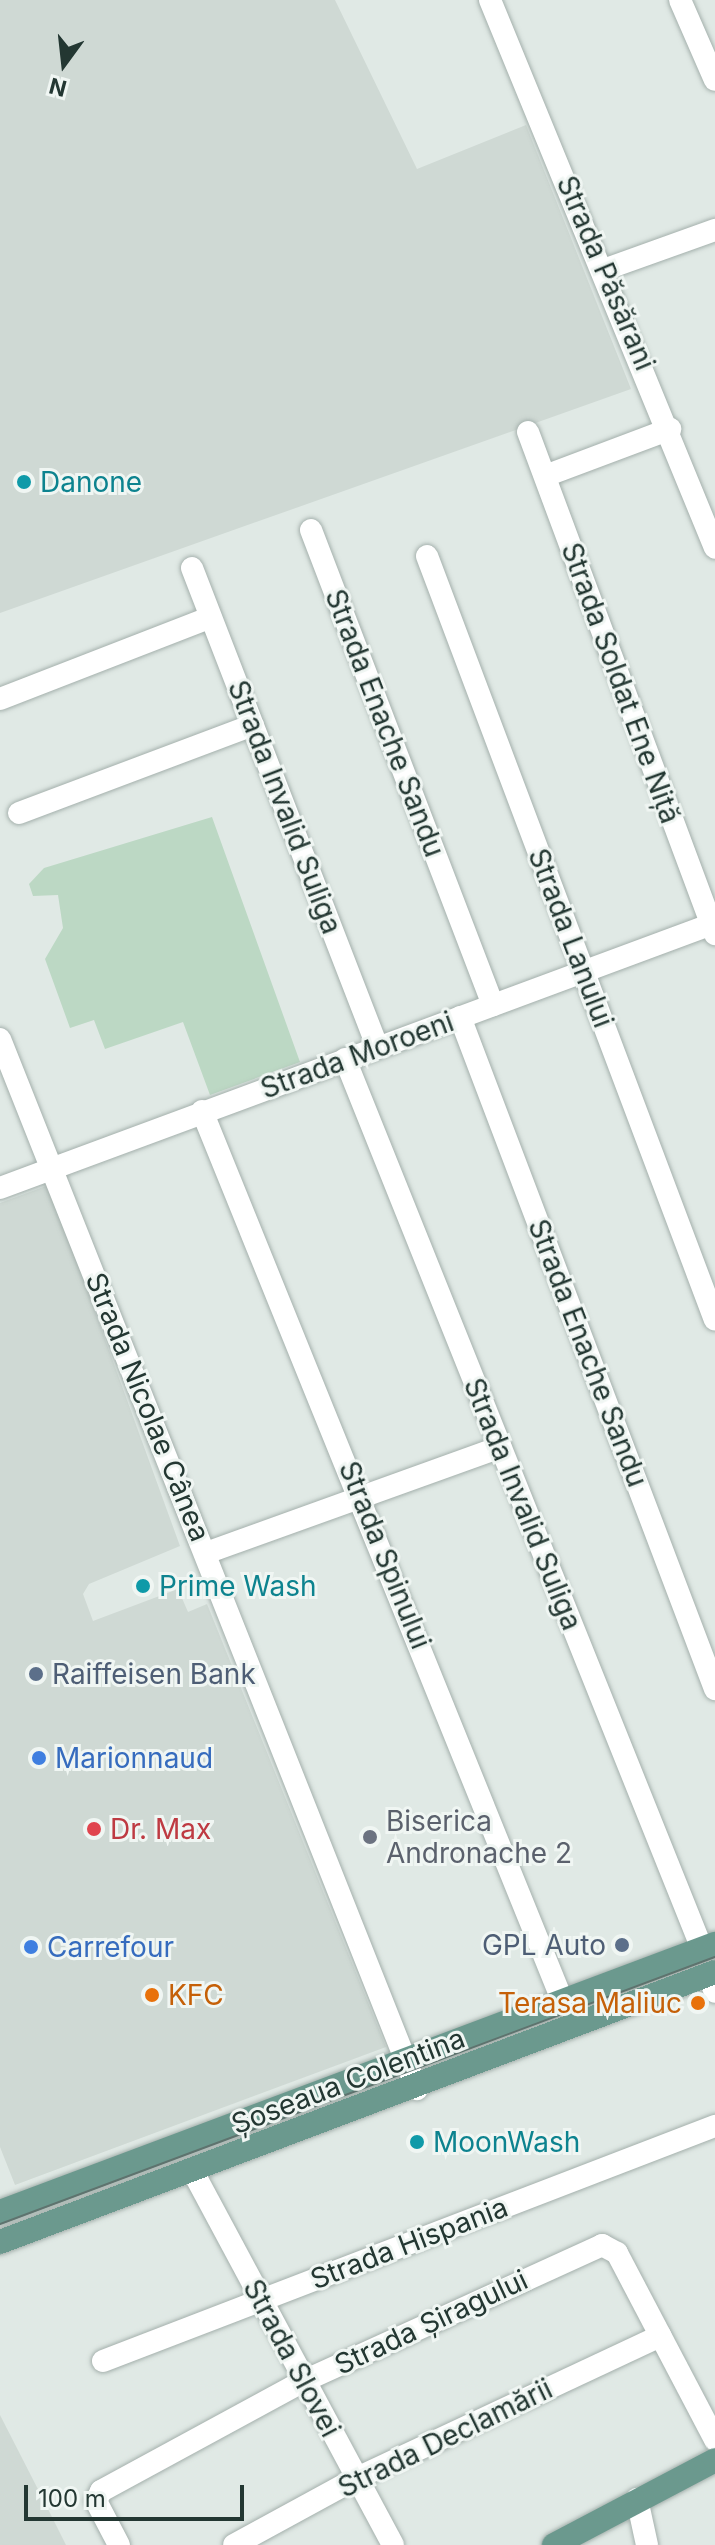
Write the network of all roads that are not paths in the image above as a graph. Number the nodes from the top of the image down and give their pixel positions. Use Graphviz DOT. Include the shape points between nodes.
graph roads {
  1 [pos="490,0"];
  2 [pos="680,0"];
  3 [pos="715,79"];
  4 [pos="715,230"];
  5 [pos="606,269"];
  6 [pos="670,429"];
  7 [pos="528,432"];
  8 [pos="545,476"];
  9 [pos="311,530"];
  10 [pos="715,548"];
  11 [pos="427,556"];
  12 [pos="192,568"];
  13 [pos="211,617"];
  14 [pos="0,699"];
  15 [pos="253,725"];
  16 [pos="19,813"];
  17 [pos="714,927"];
  18 [pos="584,971"];
  19 [pos="493,1005"];
  20 [pos="460,1017"];
  21 [pos="0,1039"];
  22 [pos="377,1046"];
  23 [pos="345,1059"];
  24 [pos="202,1111"];
  25 [pos="52,1169"];
  26 [pos="0,1188"];
  27 [pos="715,1320"];
  28 [pos="500,1447"];
  29 [pos="362,1497"];
  30 [pos="206,1553"];
  31 [pos="715,1689"];
  32 [pos="708,1947"];
  33 [pos="713,1980"];
  34 [pos="562,2000"];
  35 [pos="404,2058"];
  36 [pos="417,2089"];
  37 [pos="715,2126"];
  38 [pos="192,2170"];
  39 [pos="0,2212"];
  40 [pos="0,2242"];
  41 [pos="260,2300"];
  42 [pos="660,2336"];
  43 [pos="103,2361"];
  44 [pos="304,2381"];
  45 [pos="715,2440"];
  46 [pos="715,2460"];
  47 [pos="357,2478"];
  48 [pos="637,2499"];
  49 [pos="119,2545"];
  50 [pos="234,2545"];
  51 [pos="393,2545"];
  52 [pos="554,2545"];
  53 [pos="647,2545"];
  1 -- 5 [label="street, Strada Păsărani"];
  2 -- 3 [label="street"];
  4 -- 5 [label="street"];
  5 -- 6 [label="street, Strada Păsărani"];
  6 -- 8 [label="street"];
  6 -- 10 [label="street, Strada Păsărani"];
  7 -- 8 [label="street, Strada Soldat Ene Niță"];
  8 -- 17 [label="street, Strada Soldat Ene Niță"];
  9 -- 19 [label="street, Strada Enache Sandu"];
  11 -- 18 [label="street, Strada Lanului"];
  12 -- 13 [label="street, Strada Invalid Suliga"];
  13 -- 14 [label="street"];
  13 -- 15 [label="street, Strada Invalid Suliga"];
  15 -- 16 [label="street"];
  15 -- 22 [label="street, Strada Invalid Suliga"];
  17 -- 18 [label="street, Strada Moroeni"];
  18 -- 19 [label="street, Strada Moroeni"];
  18 -- 27 [label="street, Strada Lanului"];
  19 -- 20 [label="street, Strada Moroeni"];
  20 -- 22 [label="street, Strada Moroeni"];
  20 -- 31 [label="street, Strada Enache Sandu"];
  21 -- 25 [label="street, Strada Nicolae Cânea"];
  22 -- 23 [label="street, Strada Moroeni"];
  23 -- 24 [label="street, Strada Moroeni"];
  23 -- 28 [label="street, Strada Invalid Suliga"];
  24 -- 25 [label="street, Strada Moroeni"];
  24 -- 29 [label="street, Strada Spinului"];
  25 -- 26 [label="street, Strada Moroeni"];
  25 -- 30 [label="street, Strada Nicolae Cânea"];
  28 -- 29 [label="street"];
  28 -- 32 [label="street, Strada Invalid Suliga"];
  29 -- 30 [label="street"];
  29 -- 34 [label="street, Strada Spinului"];
  30 -- 35 [label="street, Strada Nicolae Cânea"];
  32 -- 34 [label="main road, Șoseaua Colentina"];
  33 -- 36 [label="main road, Șoseaua Colentina"];
  34 -- 35 [label="main road, Șoseaua Colentina"];
  35 -- 36 [label="street, Strada Nicolae Cânea"];
  35 -- 39 [label="main road, Șoseaua Colentina"];
  36 -- 38 [label="main road, Șoseaua Colentina"];
  37 -- 41 [label="street, Strada Hispania"];
  38 -- 40 [label="main road, Șoseaua Colentina"];
  38 -- 41 [label="street, Strada Slovei"];
  41 -- 43 [label="street, Strada Hispania"];
  41 -- 44 [label="street, Strada Slovei"];
  42 -- 44 [label="street, Strada Șiragului" via="607,2245"];
  42 -- 45 [label="street"];
  42 -- 47 [label="street, Strada Declamării"];
  44 -- 47 [label="street, Strada Slovei"];
  44 -- 49 [label="street, Strada Șiragului" via="98,2494"];
  46 -- 48 [label="main road"];
  47 -- 50 [label="street, Strada Declamării"];
  47 -- 51 [label="street, Strada Slovei"];
  48 -- 52 [label="main road"];
  48 -- 53 [label="street"];
}
